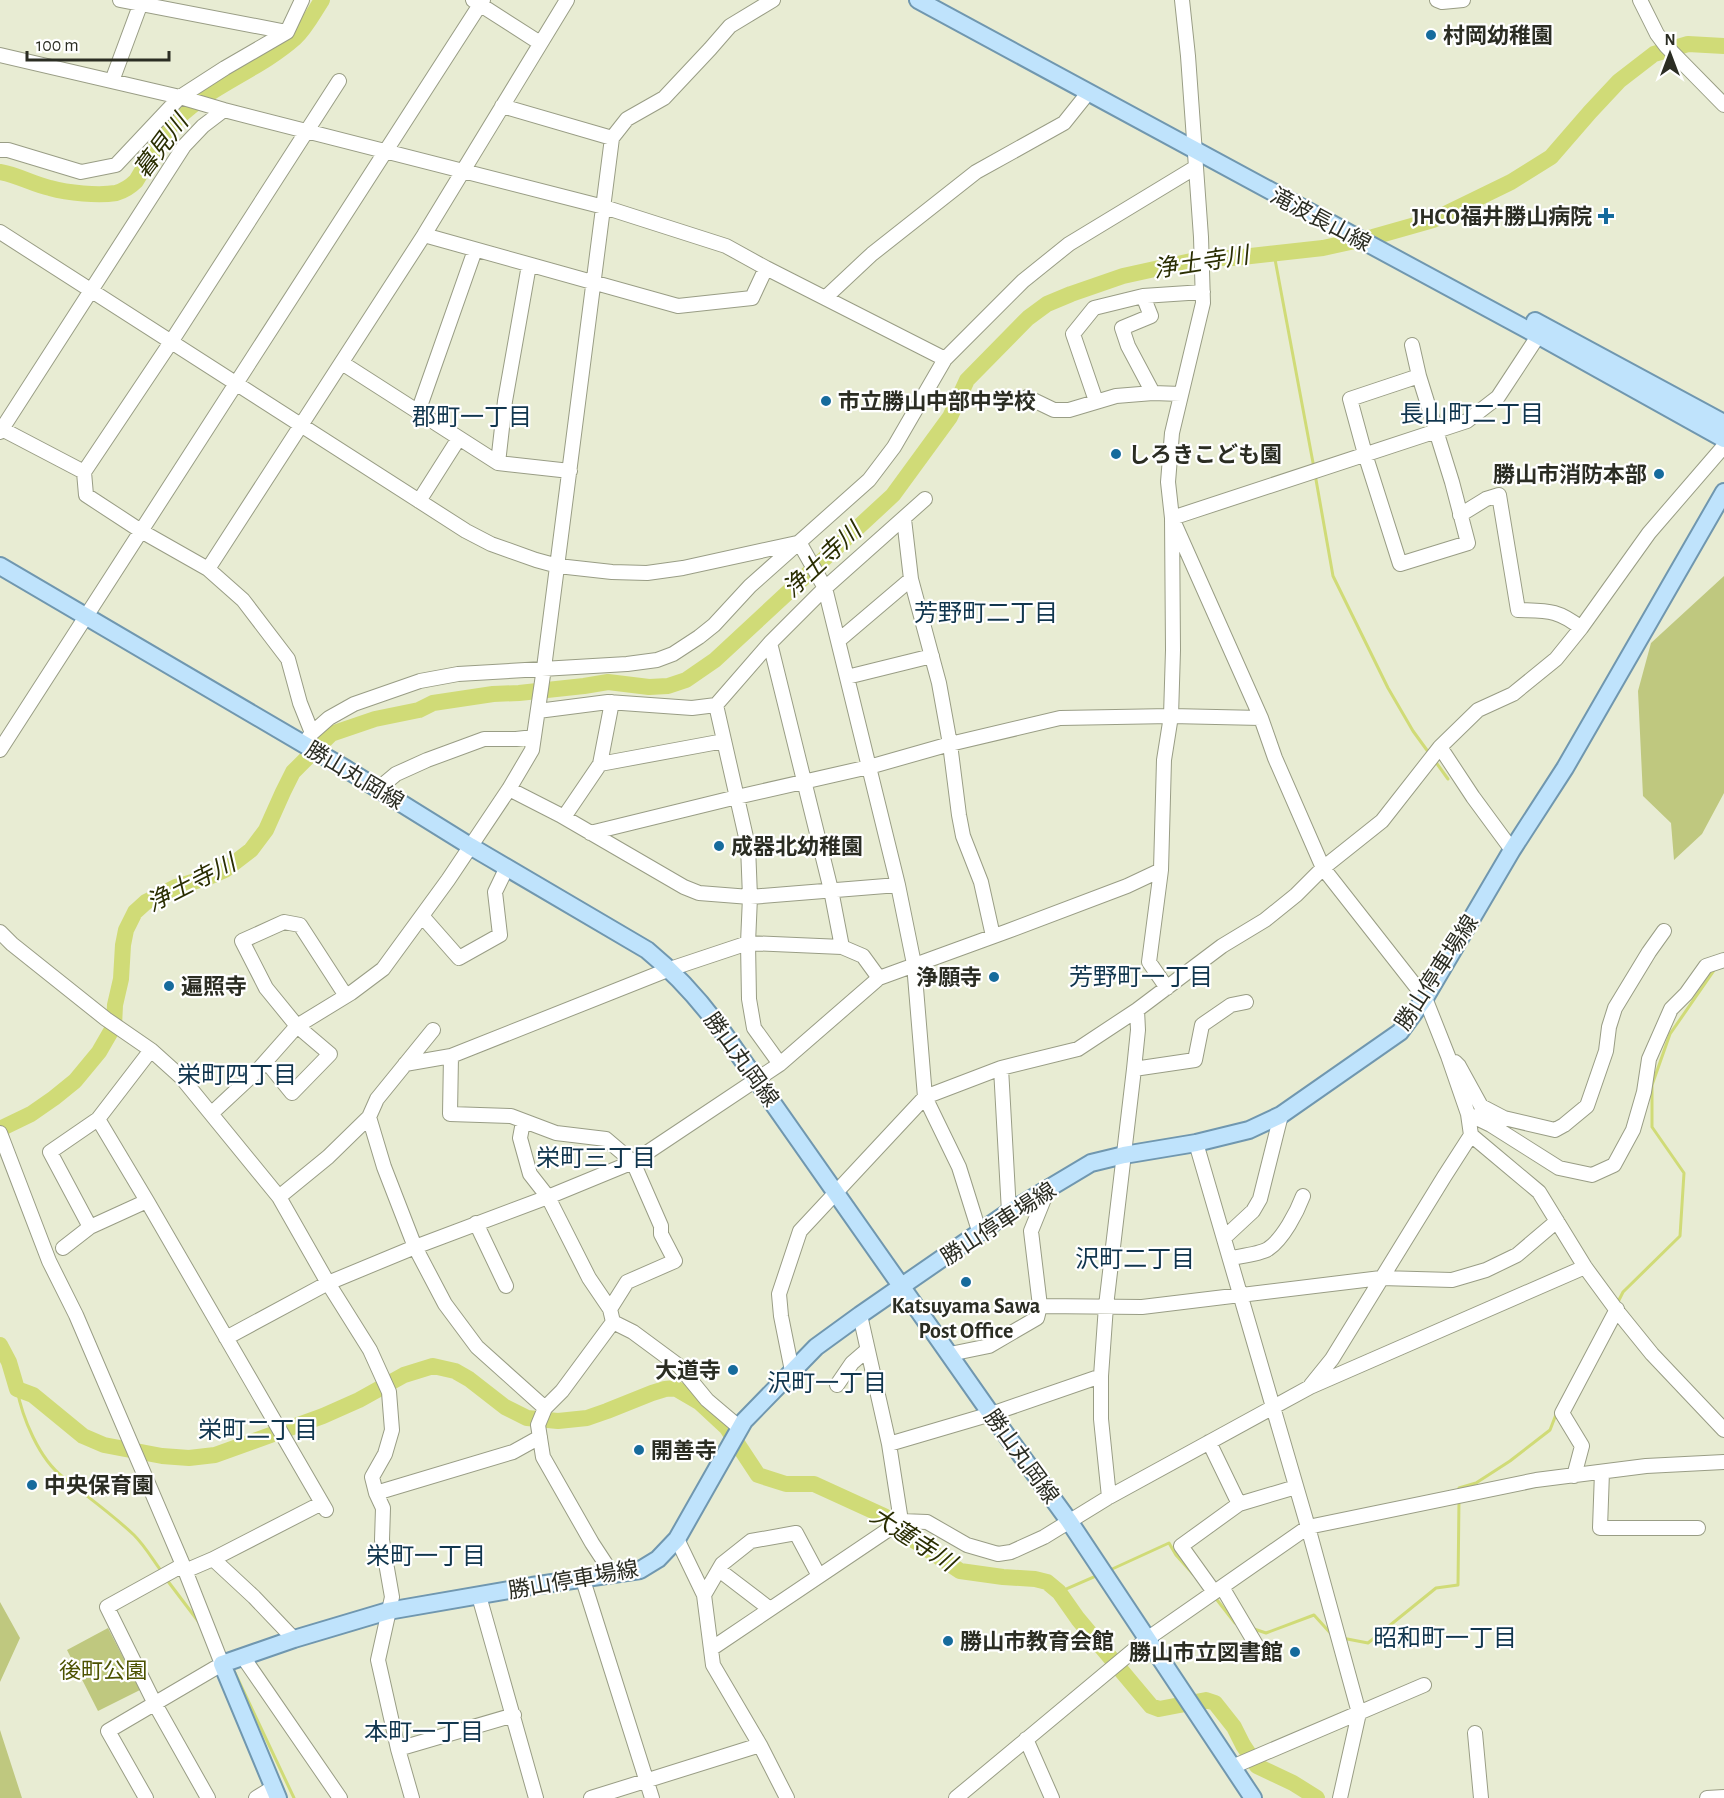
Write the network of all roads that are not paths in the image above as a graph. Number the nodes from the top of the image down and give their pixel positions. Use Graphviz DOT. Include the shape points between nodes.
graph roads {
  1 [pos="120,0"];
  2 [pos="302,0"];
  3 [pos="567,0"];
  4 [pos="773,0"];
  5 [pos="918,0"];
  6 [pos="940,0"];
  7 [pos="1182,0"];
  8 [pos="1437,0"];
  9 [pos="1463,0"];
  10 [pos="1640,0"];
  11 [pos="141,2"];
  12 [pos="478,2"];
  13 [pos="287,32"];
  14 [pos="540,43"];
  15 [pos="0,55"];
  16 [pos="112,81"];
  17 [pos="339,81"];
  18 [pos="1088,93"];
  19 [pos="180,97"];
  20 [pos="1724,105"];
  21 [pos="502,106"];
  22 [pos="222,109"];
  23 [pos="307,131"];
  24 [pos="612,138"];
  25 [pos="0,150"];
  26 [pos="384,152"];
  27 [pos="1195,152"];
  28 [pos="463,171"];
  29 [pos="604,207"];
  30 [pos="0,232"];
  31 [pos="424,235"];
  32 [pos="476,250"];
  33 [pos="530,265"];
  34 [pos="766,268"];
  35 [pos="594,283"];
  36 [pos="92,291"];
  37 [pos="1203,292"];
  38 [pos="1143,296"];
  39 [pos="825,298"];
  40 [pos="1541,331"];
  41 [pos="171,342"];
  42 [pos="1412,345"];
  43 [pos="945,359"];
  44 [pos="342,363"];
  45 [pos="1419,376"];
  46 [pos="236,383"];
  47 [pos="1153,393"];
  48 [pos="1181,394"];
  49 [pos="1027,397"];
  50 [pos="1096,401"];
  51 [pos="418,412"];
  52 [pos="1724,423"];
  53 [pos="301,425"];
  54 [pos="1,429"];
  55 [pos="1436,430"];
  56 [pos="459,438"];
  57 [pos="1724,439"];
  58 [pos="1724,446"];
  59 [pos="1365,454"];
  60 [pos="498,463"];
  61 [pos="570,471"];
  62 [pos="84,472"];
  63 [pos="1724,492"];
  64 [pos="925,499"];
  65 [pos="419,501"];
  66 [pos="1460,515"];
  67 [pos="1173,518"];
  68 [pos="904,519"];
  69 [pos="141,531"];
  70 [pos="799,542"];
  71 [pos="0,566"];
  72 [pos="558,566"];
  73 [pos="208,569"];
  74 [pos="911,579"];
  75 [pos="823,585"];
  76 [pos="85,617"];
  77 [pos="1581,628"];
  78 [pos="838,641"];
  79 [pos="770,643"];
  80 [pos="932,656"];
  81 [pos="544,668"];
  82 [pos="847,677"];
  83 [pos="612,702"];
  84 [pos="716,705"];
  85 [pos="539,709"];
  86 [pos="1171,716"];
  87 [pos="1262,718"];
  88 [pos="534,737"];
  89 [pos="308,738"];
  90 [pos="724,741"];
  91 [pos="950,744"];
  92 [pos="1440,747"];
  93 [pos="0,750"];
  94 [pos="600,764"];
  95 [pos="869,767"];
  96 [pos="804,781"];
  97 [pos="378,789"];
  98 [pos="509,789"];
  99 [pos="737,796"];
  100 [pos="564,817"];
  101 [pos="590,833"];
  102 [pos="470,846"];
  103 [pos="1512,850"];
  104 [pos="507,867"];
  105 [pos="1323,868"];
  106 [pos="1161,870"];
  107 [pos="898,885"];
  108 [pos="831,890"];
  109 [pos="750,897"];
  110 [pos="422,916"];
  111 [pos="1664,931"];
  112 [pos="0,932"];
  113 [pos="993,936"];
  114 [pos="748,943"];
  115 [pos="842,947"];
  116 [pos="1724,960"];
  117 [pos="914,964"];
  118 [pos="670,969"];
  119 [pos="879,978"];
  120 [pos="1167,988"];
  121 [pos="346,996"];
  122 [pos="1425,998"];
  123 [pos="1246,1002"];
  124 [pos="1137,1010"];
  125 [pos="297,1026"];
  126 [pos="433,1030"];
  127 [pos="148,1048"];
  128 [pos="450,1056"];
  129 [pos="1448,1056"];
  130 [pos="266,1061"];
  131 [pos="405,1064"];
  132 [pos="780,1064"];
  133 [pos="1000,1068"];
  134 [pos="1134,1069"];
  135 [pos="758,1081"];
  136 [pos="925,1097"];
  137 [pos="212,1113"];
  138 [pos="1468,1114"];
  139 [pos="1281,1115"];
  140 [pos="369,1117"];
  141 [pos="98,1119"];
  142 [pos="523,1122"];
  143 [pos="0,1133"];
  144 [pos="1471,1135"];
  145 [pos="1196,1143"];
  146 [pos="1124,1155"];
  147 [pos="633,1162"];
  148 [pos="1048,1189"];
  149 [pos="836,1193"];
  150 [pos="1303,1196"];
  151 [pos="279,1197"];
  152 [pos="548,1197"];
  153 [pos="147,1201"];
  154 [pos="1009,1212"];
  155 [pos="1557,1221"];
  156 [pos="476,1223"];
  157 [pos="90,1227"];
  158 [pos="980,1233"];
  159 [pos="1224,1237"];
  160 [pos="415,1247"];
  161 [pos="63,1248"];
  162 [pos="1231,1258"];
  163 [pos="1585,1267"];
  164 [pos="1381,1278"];
  165 [pos="328,1284"];
  166 [pos="901,1286"];
  167 [pos="506,1287"];
  168 [pos="1242,1296"];
  169 [pos="1040,1306"];
  170 [pos="1106,1306"];
  171 [pos="1617,1309"];
  172 [pos="860,1315"];
  173 [pos="612,1316"];
  174 [pos="226,1338"];
  175 [pos="867,1350"];
  176 [pos="950,1354"];
  177 [pos="792,1371"];
  178 [pos="1101,1376"];
  179 [pos="837,1385"];
  180 [pos="1310,1387"];
  181 [pos="1272,1407"];
  182 [pos="545,1408"];
  183 [pos="991,1414"];
  184 [pos="740,1428"];
  185 [pos="1724,1430"];
  186 [pos="540,1437"];
  187 [pos="1209,1442"];
  188 [pos="889,1444"];
  189 [pos="1724,1462"];
  190 [pos="1602,1472"];
  191 [pos="1574,1476"];
  192 [pos="1296,1487"];
  193 [pos="376,1493"];
  194 [pos="1109,1497"];
  195 [pos="1239,1504"];
  196 [pos="901,1521"];
  197 [pos="1069,1521"];
  198 [pos="1308,1527"];
  199 [pos="1698,1528"];
  200 [pos="677,1539"];
  201 [pos="213,1560"];
  202 [pos="184,1568"];
  203 [pos="718,1570"];
  204 [pos="613,1575"];
  205 [pos="819,1576"];
  206 [pos="583,1580"];
  207 [pos="1218,1589"];
  208 [pos="705,1594"];
  209 [pos="479,1596"];
  210 [pos="770,1609"];
  211 [pos="388,1611"];
  212 [pos="294,1639"];
  213 [pos="1147,1639"];
  214 [pos="1258,1647"];
  215 [pos="711,1649"];
  216 [pos="243,1657"];
  217 [pos="222,1665"];
  218 [pos="1424,1685"];
  219 [pos="155,1704"];
  220 [pos="1359,1713"];
  221 [pos="514,1715"];
  222 [pos="1475,1733"];
  223 [pos="1026,1738"];
  224 [pos="760,1745"];
  225 [pos="398,1749"];
  226 [pos="1232,1767"];
  227 [pos="646,1782"];
  228 [pos="276,1793"];
  229 [pos="1724,1797"];
  230 [pos="146,1798"];
  231 [pos="208,1798"];
  232 [pos="256,1798"];
  233 [pos="340,1798"];
  234 [pos="412,1798"];
  235 [pos="536,1798"];
  236 [pos="591,1798"];
  237 [pos="652,1798"];
  238 [pos="788,1798"];
  239 [pos="956,1798"];
  240 [pos="1052,1798"];
  241 [pos="1253,1798"];
  242 [pos="1340,1798"];
  243 [pos="1481,1798"];
  244 [pos="1707,1798"];
  1 -- 11 [label="street"];
  2 -- 13 [label="street"];
  3 -- 14 [label="street"];
  4 -- 24 [label="street" via="730,26 663,98 627,119"];
  5 -- 18 [label="main road, 滝波長山線"];
  6 -- 27 [label="main road, 滝波長山線"];
  7 -- 27 [label="street"];
  8 -- 9 [label="street"];
  10 -- 20 [label="street" via="1658,34"];
  11 -- 13 [label="street"];
  11 -- 16 [label="street"];
  12 -- 14 [label="street"];
  12 -- 26 [label="street"];
  13 -- 19 [label="street"];
  14 -- 21 [label="street"];
  15 -- 16 [label="street"];
  16 -- 19 [label="street"];
  17 -- 23 [label="street"];
  18 -- 27 [label="main road, 滝波長山線"];
  18 -- 39 [label="street" via="1064,123 976,172"];
  19 -- 22 [label="street"];
  19 -- 25 [label="street" via="116,165 81,172"];
  21 -- 24 [label="street"];
  21 -- 28 [label="street"];
  22 -- 23 [label="street"];
  22 -- 36 [label="street" via="184,146"];
  23 -- 26 [label="street"];
  23 -- 41 [label="street"];
  24 -- 29 [label="street"];
  26 -- 28 [label="street"];
  26 -- 46 [label="street"];
  27 -- 37 [label="street"];
  27 -- 40 [label="main road, 滝波長山線" via="1324,214"];
  27 -- 43 [label="street" via="1023,280"];
  28 -- 29 [label="street"];
  28 -- 31 [label="street"];
  29 -- 34 [label="street" via="726,246"];
  29 -- 35 [label="street"];
  30 -- 36 [label="street"];
  31 -- 32 [label="street"];
  31 -- 44 [label="street"];
  32 -- 33 [label="street"];
  32 -- 51 [label="street"];
  33 -- 35 [label="street"];
  33 -- 60 [label="street"];
  34 -- 35 [label="street" via="752,298 687,306"];
  34 -- 39 [label="street"];
  35 -- 61 [label="street"];
  36 -- 41 [label="street"];
  36 -- 54 [label="street"];
  37 -- 38 [label="street"];
  37 -- 48 [label="street"];
  38 -- 47 [label="street" via="1151,316 1122,328"];
  38 -- 50 [label="street" via="1094,308 1073,334"];
  39 -- 43 [label="street"];
  40 -- 52 [label="main road, 滝波長山線"];
  40 -- 55 [label="street" via="1498,397 1467,421"];
  40 -- 57 [label="main road, 滝波長山線"];
  41 -- 46 [label="street"];
  41 -- 62 [label="street"];
  42 -- 45 [label="street"];
  43 -- 70 [label="street" via="894,447 869,480"];
  44 -- 51 [label="street"];
  44 -- 53 [label="street"];
  45 -- 55 [label="street"];
  45 -- 59 [label="street" via="1350,399"];
  46 -- 53 [label="street"];
  46 -- 69 [label="street"];
  47 -- 48 [label="street"];
  47 -- 50 [label="street"];
  48 -- 67 [label="street" via="1172,433 1168,482"];
  49 -- 50 [label="street" via="1054,410 1069,410"];
  51 -- 56 [label="street"];
  53 -- 65 [label="street"];
  53 -- 73 [label="street"];
  54 -- 62 [label="street"];
  55 -- 59 [label="street"];
  55 -- 66 [label="street"];
  56 -- 60 [label="street"];
  56 -- 65 [label="street"];
  58 -- 77 [label="street" via="1649,533"];
  59 -- 66 [label="street" via="1400,564 1467,543"];
  59 -- 67 [label="street"];
  60 -- 61 [label="street"];
  61 -- 72 [label="street"];
  62 -- 69 [label="street" via="86,495"];
  63 -- 103 [label="main road, 勝山停車場線" via="1565,768"];
  64 -- 68 [label="street"];
  65 -- 72 [label="street" via="490,544"];
  66 -- 77 [label="street" via="1499,495 1518,610 1554,611"];
  67 -- 86 [label="street"];
  67 -- 87 [label="street"];
  68 -- 74 [label="street"];
  68 -- 75 [label="street"];
  69 -- 73 [label="street"];
  69 -- 76 [label="street"];
  70 -- 72 [label="street" via="647,573"];
  70 -- 75 [label="street"];
  70 -- 81 [label="street" via="714,625 673,654 627,664"];
  71 -- 76 [label="main road, 勝山丸岡線"];
  72 -- 81 [label="street"];
  73 -- 89 [label="street" via="243,600 288,659"];
  74 -- 78 [label="street"];
  74 -- 80 [label="street"];
  75 -- 78 [label="street"];
  75 -- 79 [label="street"];
  76 -- 89 [label="main road, 勝山丸岡線"];
  76 -- 93 [label="street"];
  77 -- 92 [label="street" via="1556,658 1513,694 1478,710"];
  78 -- 82 [label="street"];
  79 -- 84 [label="street"];
  79 -- 96 [label="street"];
  80 -- 82 [label="street"];
  80 -- 91 [label="street"];
  81 -- 85 [label="street"];
  81 -- 89 [label="street" via="420,681 354,704 329,718"];
  82 -- 95 [label="street"];
  83 -- 84 [label="street" via="692,708"];
  83 -- 85 [label="street"];
  83 -- 94 [label="street"];
  84 -- 90 [label="street"];
  85 -- 88 [label="street"];
  86 -- 87 [label="street"];
  86 -- 91 [label="street" via="1060,718"];
  86 -- 106 [label="street" via="1164,769"];
  87 -- 105 [label="street" via="1275,758"];
  88 -- 97 [label="street" via="484,739 396,774"];
  88 -- 98 [label="street" via="532,750"];
  89 -- 97 [label="main road, 勝山丸岡線"];
  90 -- 94 [label="street"];
  90 -- 99 [label="street"];
  91 -- 95 [label="street"];
  91 -- 113 [label="street" via="958,815 981,882"];
  92 -- 103 [label="street"];
  92 -- 105 [label="street" via="1382,821"];
  94 -- 100 [label="street"];
  95 -- 96 [label="street"];
  95 -- 107 [label="street"];
  96 -- 99 [label="street"];
  96 -- 108 [label="street"];
  97 -- 102 [label="main road, 勝山丸岡線"];
  98 -- 100 [label="street"];
  98 -- 102 [label="street"];
  99 -- 101 [label="street"];
  99 -- 109 [label="street" via="748,846"];
  100 -- 101 [label="street"];
  101 -- 109 [label="street" via="684,887 699,893"];
  102 -- 104 [label="main road, 勝山丸岡線"];
  102 -- 110 [label="street"];
  103 -- 122 [label="main road, 勝山停車場線"];
  104 -- 110 [label="street" via="495,892 500,935 490,941 459,958"];
  104 -- 118 [label="main road, 勝山丸岡線" via="647,950"];
  105 -- 120 [label="street" via="1264,920"];
  105 -- 122 [label="street"];
  106 -- 113 [label="street"];
  106 -- 120 [label="street" via="1149,962"];
  107 -- 108 [label="street"];
  107 -- 117 [label="street"];
  108 -- 109 [label="street"];
  108 -- 115 [label="street"];
  109 -- 114 [label="street"];
  110 -- 121 [label="street" via="383,969"];
  111 -- 129 [label="street" via="1615,1008 1606,1051 1587,1106 1564,1125 1555,1130 1504,1118 1481,1106 1459,1066"];
  112 -- 127 [label="street" via="106,1019"];
  113 -- 117 [label="street"];
  114 -- 115 [label="street"];
  114 -- 118 [label="street"];
  114 -- 132 [label="street" via="754,1028"];
  115 -- 119 [label="street" via="863,956"];
  116 -- 138 [label="street" via="1706,966 1671,1009 1649,1059 1633,1130 1614,1165 1592,1175 1558,1167"];
  117 -- 119 [label="street"];
  117 -- 136 [label="street"];
  118 -- 128 [label="street"];
  118 -- 135 [label="main road, 勝山丸岡線" via="703,1005"];
  119 -- 132 [label="street"];
  120 -- 124 [label="street"];
  121 -- 125 [label="street"];
  121 -- 125 [label="street" via="300,925 284,922 242,941 266,988"];
  122 -- 129 [label="street"];
  122 -- 139 [label="main road, 勝山停車場線" via="1400,1032"];
  123 -- 134 [label="street" via="1231,1005 1202,1025 1195,1060"];
  124 -- 133 [label="street" via="1078,1048"];
  124 -- 134 [label="street"];
  125 -- 130 [label="street"];
  125 -- 130 [label="street" via="330,1054 292,1093"];
  126 -- 131 [label="street"];
  127 -- 137 [label="street" via="182,1077"];
  127 -- 141 [label="street"];
  128 -- 131 [label="street"];
  128 -- 142 [label="street" via="450,1114 511,1116"];
  129 -- 138 [label="street"];
  130 -- 137 [label="street"];
  131 -- 140 [label="street" via="377,1099"];
  132 -- 135 [label="street"];
  133 -- 136 [label="street"];
  133 -- 154 [label="street"];
  134 -- 146 [label="street"];
  135 -- 147 [label="street"];
  135 -- 149 [label="main road, 勝山丸岡線"];
  136 -- 149 [label="street"];
  136 -- 158 [label="street" via="959,1167"];
  137 -- 151 [label="street"];
  138 -- 144 [label="street"];
  139 -- 145 [label="main road, 勝山停車場線" via="1249,1130"];
  139 -- 159 [label="street" via="1260,1199 1253,1211"];
  140 -- 151 [label="street"];
  140 -- 160 [label="street"];
  141 -- 153 [label="street"];
  141 -- 157 [label="street" via="50,1152"];
  142 -- 147 [label="street" via="556,1133 606,1139"];
  142 -- 152 [label="street" via="520,1138 530,1174"];
  143 -- 202 [label="street" via="50,1261"];
  144 -- 155 [label="street" via="1539,1192"];
  144 -- 164 [label="street"];
  145 -- 146 [label="main road, 勝山停車場線"];
  145 -- 159 [label="street"];
  146 -- 148 [label="main road, 勝山停車場線" via="1091,1163"];
  146 -- 170 [label="street"];
  147 -- 152 [label="street"];
  147 -- 173 [label="street" via="675,1261 627,1282"];
  148 -- 154 [label="main road, 勝山停車場線"];
  148 -- 169 [label="street" via="1031,1231"];
  149 -- 166 [label="main road, 勝山丸岡線"];
  149 -- 177 [label="street" via="800,1231 779,1294"];
  150 -- 162 [label="street" via="1298,1211 1268,1249"];
  151 -- 165 [label="street"];
  152 -- 156 [label="street"];
  152 -- 173 [label="street"];
  153 -- 157 [label="street"];
  153 -- 174 [label="street"];
  154 -- 158 [label="main road, 勝山停車場線"];
  155 -- 163 [label="street"];
  155 -- 164 [label="street" via="1517,1255 1486,1270 1452,1280"];
  156 -- 160 [label="street"];
  156 -- 167 [label="street"];
  157 -- 161 [label="street"];
  158 -- 166 [label="main road, 勝山停車場線"];
  159 -- 162 [label="street"];
  160 -- 165 [label="street"];
  160 -- 182 [label="street" via="445,1304 477,1347"];
  162 -- 168 [label="street"];
  163 -- 171 [label="street"];
  163 -- 180 [label="street"];
  164 -- 168 [label="street"];
  164 -- 180 [label="street" via="1332,1359"];
  165 -- 174 [label="street"];
  165 -- 193 [label="street" via="370,1350 388,1392 392,1430 385,1454 372,1476"];
  166 -- 172 [label="main road, 勝山停車場線"];
  166 -- 176 [label="main road, 勝山丸岡線"];
  168 -- 170 [label="street" via="1142,1307"];
  168 -- 181 [label="street"];
  169 -- 170 [label="street"];
  169 -- 176 [label="street" via="1037,1318 988,1346"];
  170 -- 178 [label="street"];
  171 -- 185 [label="street" via="1652,1354"];
  171 -- 191 [label="street" via="1562,1413 1582,1446"];
  172 -- 175 [label="street"];
  172 -- 177 [label="main road, 勝山停車場線" via="816,1347"];
  173 -- 182 [label="street" via="562,1390"];
  173 -- 184 [label="street" via="679,1366 707,1400"];
  174 -- 201 [label="street" via="324,1506"];
  175 -- 179 [label="street"];
  175 -- 188 [label="street"];
  176 -- 183 [label="main road, 勝山丸岡線"];
  177 -- 184 [label="main road, 勝山停車場線"];
  178 -- 183 [label="street"];
  178 -- 194 [label="street"];
  180 -- 181 [label="street"];
  181 -- 187 [label="street"];
  181 -- 192 [label="street"];
  182 -- 186 [label="street" via="538,1425"];
  183 -- 188 [label="street"];
  183 -- 197 [label="main road, 勝山丸岡線"];
  184 -- 200 [label="main road, 勝山停車場線"];
  186 -- 193 [label="street" via="513,1452"];
  186 -- 204 [label="street" via="543,1457"];
  187 -- 194 [label="street"];
  187 -- 195 [label="street"];
  188 -- 196 [label="street"];
  189 -- 190 [label="street"];
  190 -- 191 [label="street"];
  190 -- 199 [label="street" via="1600,1528"];
  191 -- 198 [label="street" via="1536,1480"];
  192 -- 195 [label="street"];
  192 -- 198 [label="street"];
  193 -- 211 [label="street" via="383,1508 382,1540 392,1597"];
  194 -- 197 [label="street"];
  195 -- 207 [label="street" via="1181,1545"];
  196 -- 197 [label="street" via="927,1522 967,1545 998,1554 1023,1547"];
  196 -- 205 [label="street"];
  197 -- 213 [label="main road, 勝山丸岡線"];
  198 -- 207 [label="street"];
  198 -- 220 [label="street"];
  200 -- 204 [label="main road, 勝山停車場線" via="658,1559 640,1570"];
  200 -- 208 [label="street"];
  201 -- 202 [label="street"];
  201 -- 212 [label="street"];
  202 -- 217 [label="street"];
  202 -- 219 [label="street" via="107,1607"];
  203 -- 205 [label="street" via="751,1541 796,1533"];
  203 -- 208 [label="street"];
  203 -- 210 [label="street"];
  204 -- 206 [label="main road, 勝山停車場線"];
  205 -- 210 [label="street"];
  206 -- 209 [label="main road, 勝山停車場線"];
  206 -- 227 [label="street"];
  207 -- 213 [label="street"];
  207 -- 214 [label="street"];
  208 -- 215 [label="street"];
  209 -- 211 [label="main road, 勝山停車場線"];
  209 -- 221 [label="street"];
  210 -- 215 [label="street"];
  211 -- 212 [label="main road, 勝山停車場線"];
  211 -- 225 [label="street" via="378,1660"];
  212 -- 216 [label="main road, 勝山停車場線"];
  213 -- 223 [label="street"];
  213 -- 226 [label="main road, 勝山丸岡線"];
  215 -- 224 [label="street" via="713,1665"];
  216 -- 217 [label="main road, 勝山停車場線"];
  216 -- 233 [label="street"];
  217 -- 219 [label="street"];
  217 -- 228 [label="main road"];
  218 -- 220 [label="street"];
  219 -- 230 [label="street" via="108,1731"];
  219 -- 231 [label="street"];
  220 -- 226 [label="street"];
  220 -- 242 [label="street"];
  221 -- 225 [label="street"];
  221 -- 235 [label="street"];
  222 -- 243 [label="street"];
  223 -- 239 [label="street"];
  223 -- 240 [label="street"];
  224 -- 227 [label="street"];
  224 -- 238 [label="street"];
  225 -- 234 [label="street"];
  226 -- 241 [label="main road, 勝山丸岡線"];
  227 -- 236 [label="street"];
  227 -- 237 [label="street"];
  228 -- 232 [label="street"];
  229 -- 244 [label="street"];
}
